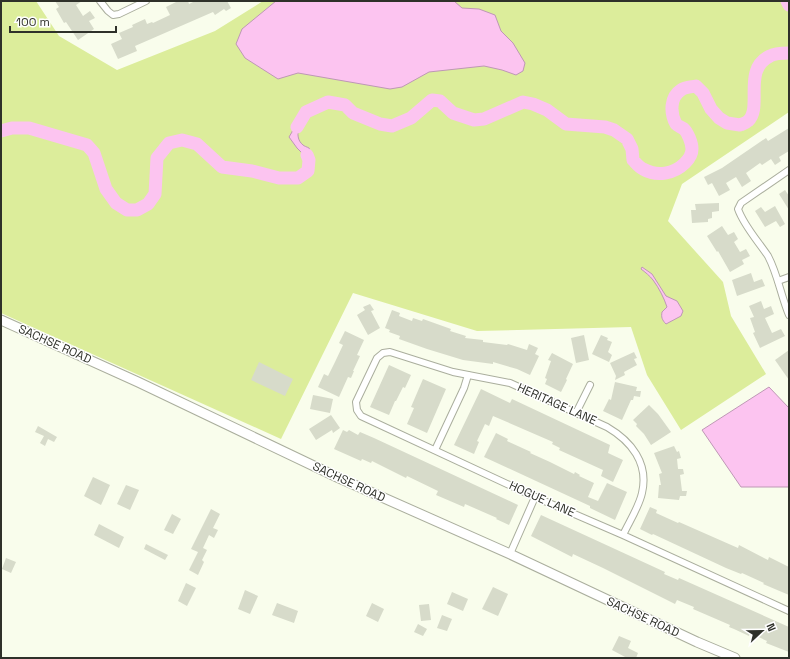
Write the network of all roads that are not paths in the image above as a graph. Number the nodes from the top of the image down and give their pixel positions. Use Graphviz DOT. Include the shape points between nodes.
graph roads {
  1 [pos="100,1"];
  2 [pos="146,1"];
  3 [pos="789,170"];
  4 [pos="789,278"];
  5 [pos="778,281"];
  6 [pos="789,315"];
  7 [pos="1,320"];
  8 [pos="382,353"];
  9 [pos="468,375"];
  10 [pos="590,385"];
  11 [pos="576,413"];
  12 [pos="435,450"];
  13 [pos="535,497"];
  14 [pos="623,535"];
  15 [pos="510,554"];
  16 [pos="789,610"];
  17 [pos="697,642"];
  18 [pos="722,658"];
  19 [pos="735,658"];
  1 -- 2 [label="street" via="113,15"];
  3 -- 5 [label="street" via="741,203 738,209 768,257"];
  4 -- 5 [label="street"];
  5 -- 6 [label="street"];
  7 -- 15 [label="main road, SACHSE ROAD" via="339,478"];
  8 -- 9 [label="street, HERITAGE LANE" via="390,352"];
  8 -- 12 [label="street, HOGUE LANE" via="377,358 358,399 356,406 359,414"];
  9 -- 11 [label="street, HERITAGE LANE" via="510,383"];
  9 -- 12 [label="street"];
  10 -- 11 [label="street"];
  11 -- 14 [label="street, HERITAGE LANE" via="619,433 637,453 643,479 642,493"];
  12 -- 13 [label="street, HOGUE LANE"];
  13 -- 14 [label="street, HOGUE LANE"];
  13 -- 15 [label="street"];
  14 -- 16 [label="street, HOGUE LANE"];
  15 -- 17 [label="main road, SACHSE ROAD"];
  17 -- 18 [label="main road, SACHSE ROAD"];
  17 -- 19 [label="main road, SACHSE ROAD"];
}
